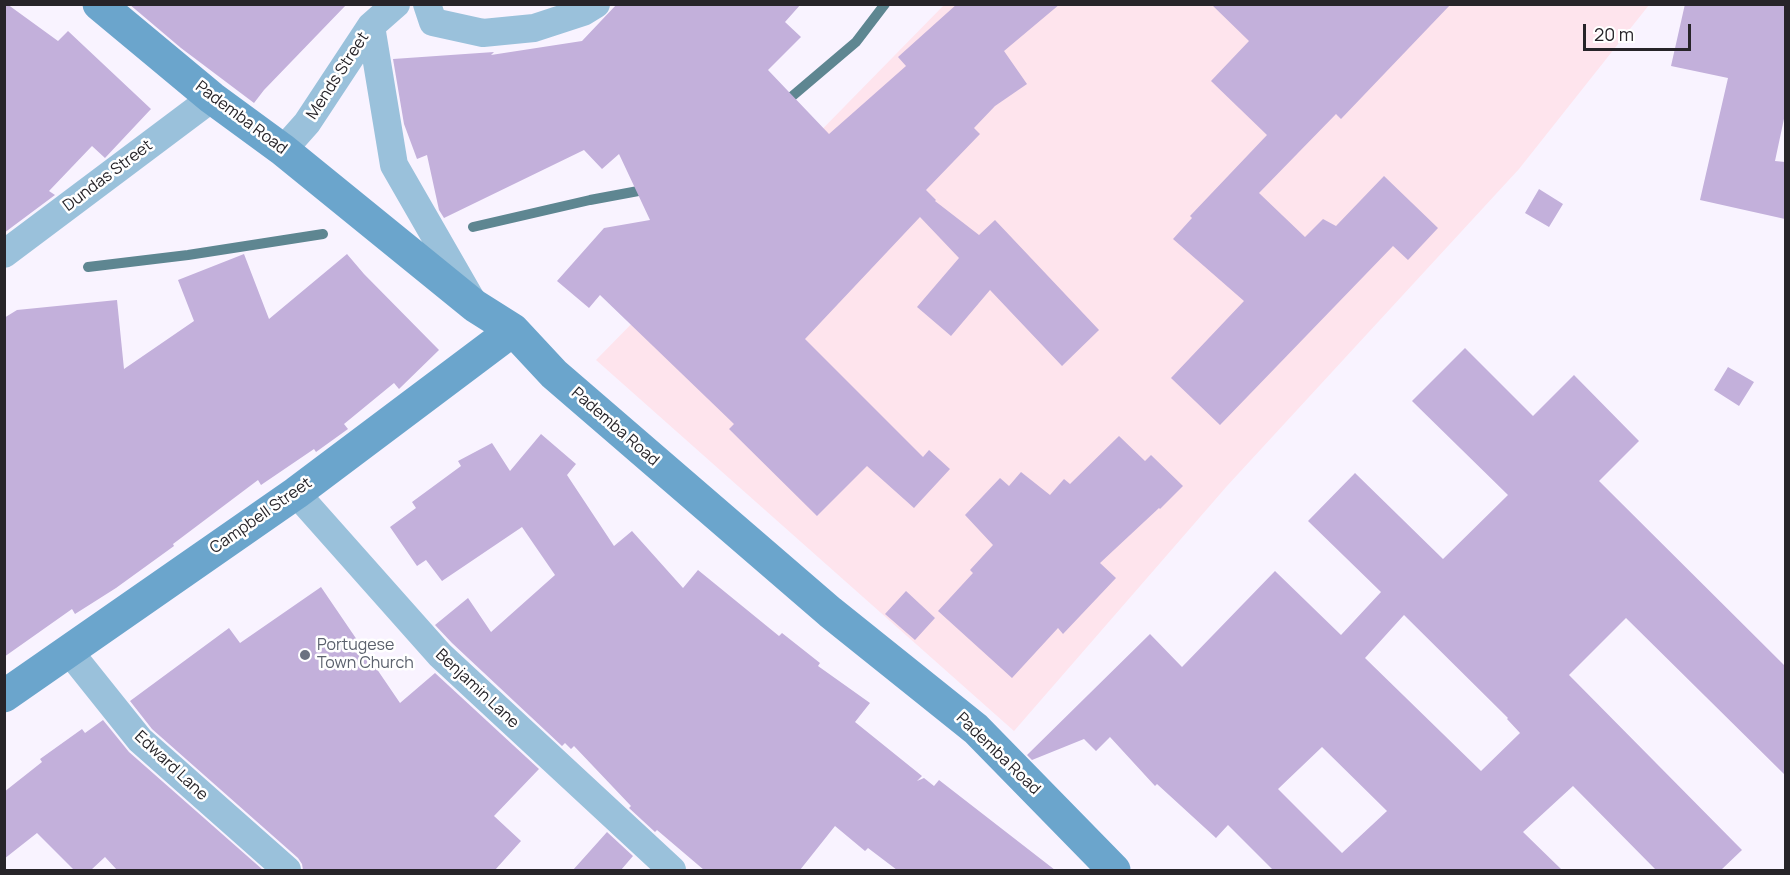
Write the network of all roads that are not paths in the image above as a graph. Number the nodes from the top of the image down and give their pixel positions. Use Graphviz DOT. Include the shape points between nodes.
graph roads {
  1 [pos="99,4"];
  2 [pos="396,4"];
  3 [pos="427,4"];
  4 [pos="596,4"];
  5 [pos="371,27"];
  6 [pos="212,98"];
  7 [pos="283,150"];
  8 [pos="4,254"];
  9 [pos="475,306"];
  10 [pos="513,330"];
  11 [pos="296,493"];
  12 [pos="68,650"];
  13 [pos="4,696"];
  14 [pos="287,870"];
  15 [pos="672,870"];
  16 [pos="1114,870"];
  1 -- 6 [label="main road, Pademba Road"];
  2 -- 5 [label="street, Mends Street"];
  3 -- 4 [label="street" via="433,22 483,33 534,28"];
  5 -- 7 [label="street, Mends Street" via="307,123"];
  5 -- 9 [label="street" via="394,165"];
  6 -- 7 [label="main road, Pademba Road"];
  6 -- 8 [label="street, Dundas Street"];
  7 -- 9 [label="main road, Pademba Road"];
  9 -- 10 [label="main road, Pademba Road"];
  10 -- 11 [label="main road, Campbell Street"];
  10 -- 16 [label="main road, Pademba Road" via="554,374 830,612 976,729"];
  11 -- 12 [label="main road, Campbell Street"];
  11 -- 15 [label="street, Benjamin Lane" via="440,655"];
  12 -- 13 [label="main road, Campbell Street"];
  12 -- 14 [label="street, Edward Lane" via="140,740"];
}
